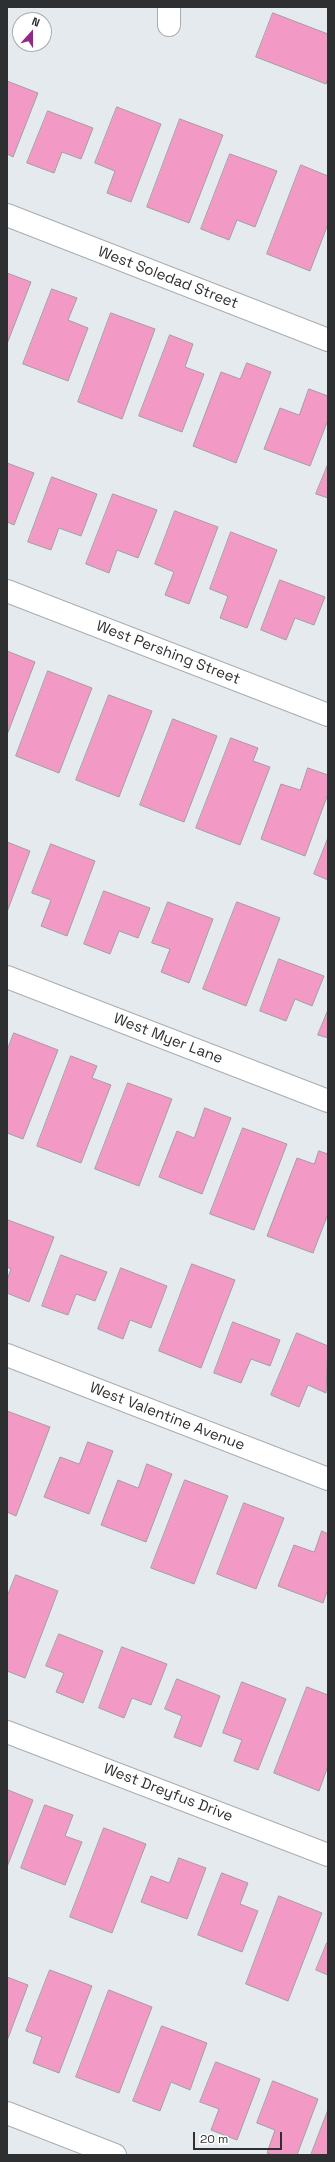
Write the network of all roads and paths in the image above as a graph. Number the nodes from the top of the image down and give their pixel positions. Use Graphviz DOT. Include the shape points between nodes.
graph roads {
  1 [pos="7,215"];
  2 [pos="328,340"];
  3 [pos="7,591"];
  4 [pos="328,715"];
  5 [pos="7,977"];
  6 [pos="328,1101"];
  7 [pos="7,1355"];
  8 [pos="328,1479"];
  9 [pos="7,1732"];
  10 [pos="328,1855"];
  11 [pos="7,2113"];
  12 [pos="116,2155"];
  1 -- 2 [label="street, West Soledad Street"];
  3 -- 4 [label="street, West Pershing Street"];
  5 -- 6 [label="street, West Myer Lane"];
  7 -- 8 [label="street, West Valentine Avenue"];
  9 -- 10 [label="street, West Dreyfus Drive"];
  11 -- 12 [label="street"];
}
